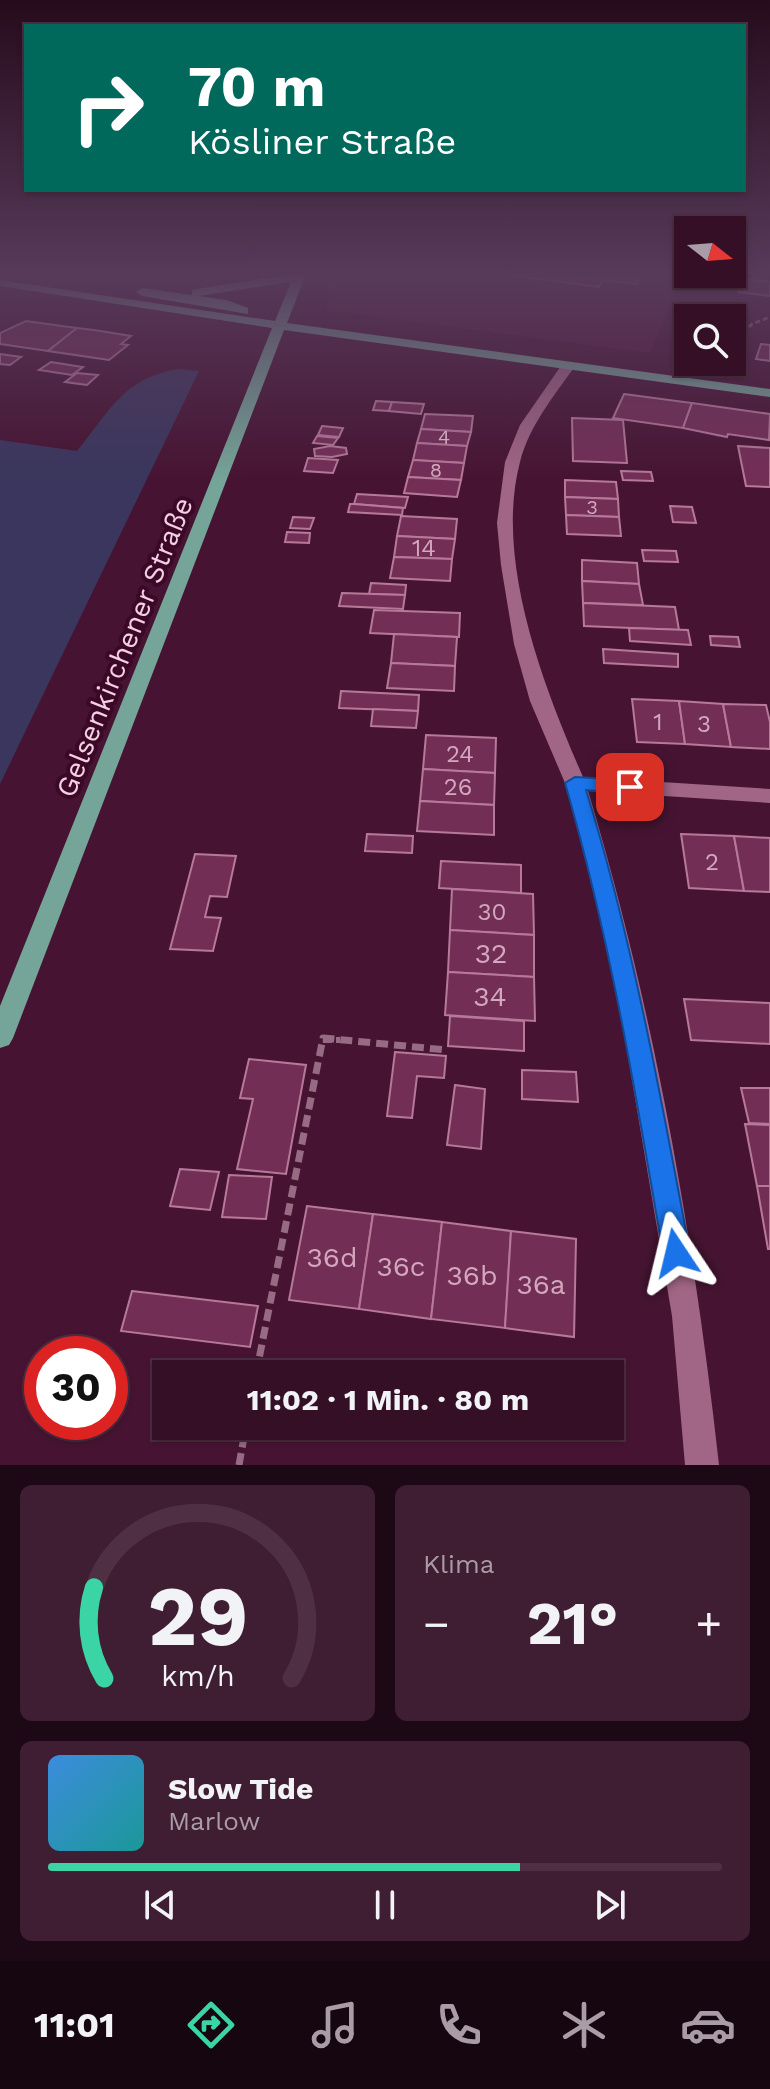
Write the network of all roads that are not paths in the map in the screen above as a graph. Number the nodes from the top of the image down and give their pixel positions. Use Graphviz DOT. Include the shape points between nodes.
graph roads {
  1 [pos="275,342"];
  2 [pos="403,342"];
  3 [pos="568,366"];
  4 [pos="770,393"];
  5 [pos="575,783"];
  6 [pos="770,796"];
  7 [pos="0,1038"];
  8 [pos="702,1465"];
  1 -- 7 [label="main road, Gelsenkirchener Straße"];
  2 -- 3 [label="main road"];
  3 -- 4 [label="main road"];
  3 -- 5 [label="street" via="518,445 506,491 505,523 523,644 540,701"];
  5 -- 6 [label="street"];
  5 -- 8 [label="street" via="638,1036 687,1316"];
}
